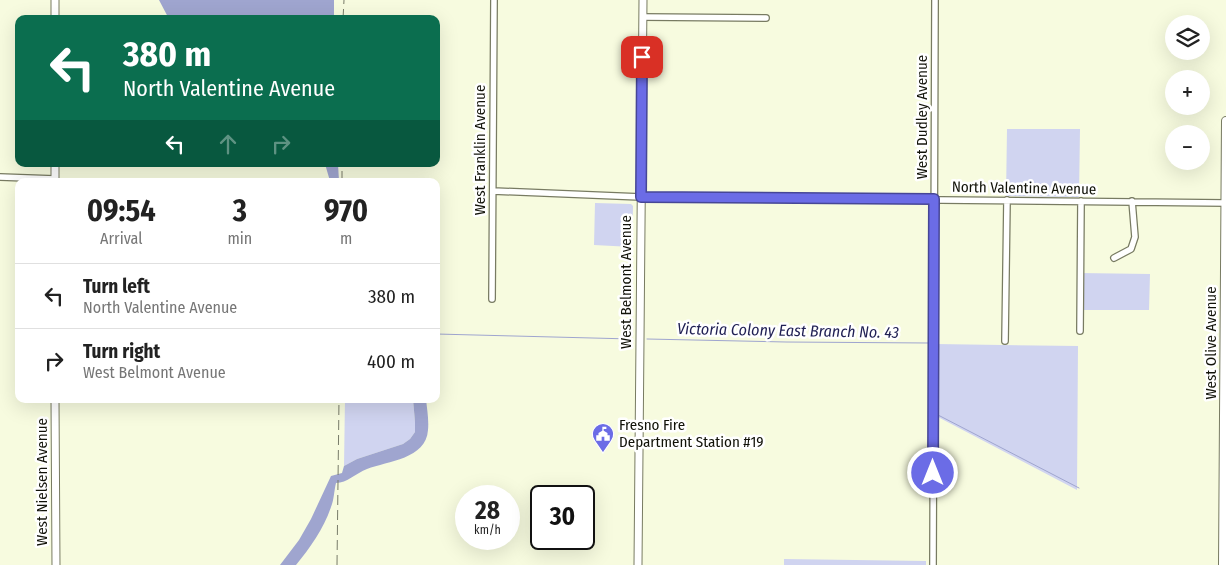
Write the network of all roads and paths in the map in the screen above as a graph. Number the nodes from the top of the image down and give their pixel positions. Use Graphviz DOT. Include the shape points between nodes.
graph roads {
  1 [pos="55,0"];
  2 [pos="494,0"];
  3 [pos="643,0"];
  4 [pos="935,0"];
  5 [pos="55,15"];
  6 [pos="642,17"];
  7 [pos="766,18"];
  8 [pos="1226,121"];
  9 [pos="0,177"];
  10 [pos="18,178"];
  11 [pos="493,191"];
  12 [pos="641,197"];
  13 [pos="934,199"];
  14 [pos="1007,200"];
  15 [pos="1081,201"];
  16 [pos="1132,201"];
  17 [pos="1226,202"];
  18 [pos="1114,258"];
  19 [pos="492,299"];
  20 [pos="1080,331"];
  21 [pos="1005,340"];
  22 [pos="55,403"];
  23 [pos="56,565"];
  24 [pos="638,565"];
  25 [pos="933,565"];
  26 [pos="1223,565"];
  1 -- 5 [label="street"];
  2 -- 11 [label="street, West Franklin Avenue"];
  3 -- 6 [label="street, West Belmont Avenue"];
  4 -- 13 [label="street, West Dudley Avenue"];
  6 -- 7 [label="street"];
  6 -- 12 [label="street, West Belmont Avenue"];
  8 -- 17 [label="main road, West Olive Avenue"];
  9 -- 10 [label="street"];
  11 -- 12 [label="street, North Valentine Avenue"];
  11 -- 19 [label="street, West Franklin Avenue"];
  12 -- 13 [label="street, North Valentine Avenue"];
  12 -- 24 [label="street, West Belmont Avenue"];
  13 -- 14 [label="street, North Valentine Avenue"];
  13 -- 25 [label="street, West Dudley Avenue"];
  14 -- 15 [label="street, North Valentine Avenue"];
  14 -- 21 [label="street"];
  15 -- 16 [label="street, North Valentine Avenue"];
  15 -- 20 [label="street"];
  16 -- 17 [label="street, North Valentine Avenue"];
  16 -- 18 [label="street" via="1135,237 1131,249"];
  17 -- 26 [label="main road, West Olive Avenue"];
  22 -- 23 [label="street, West Nielsen Avenue"];
}
